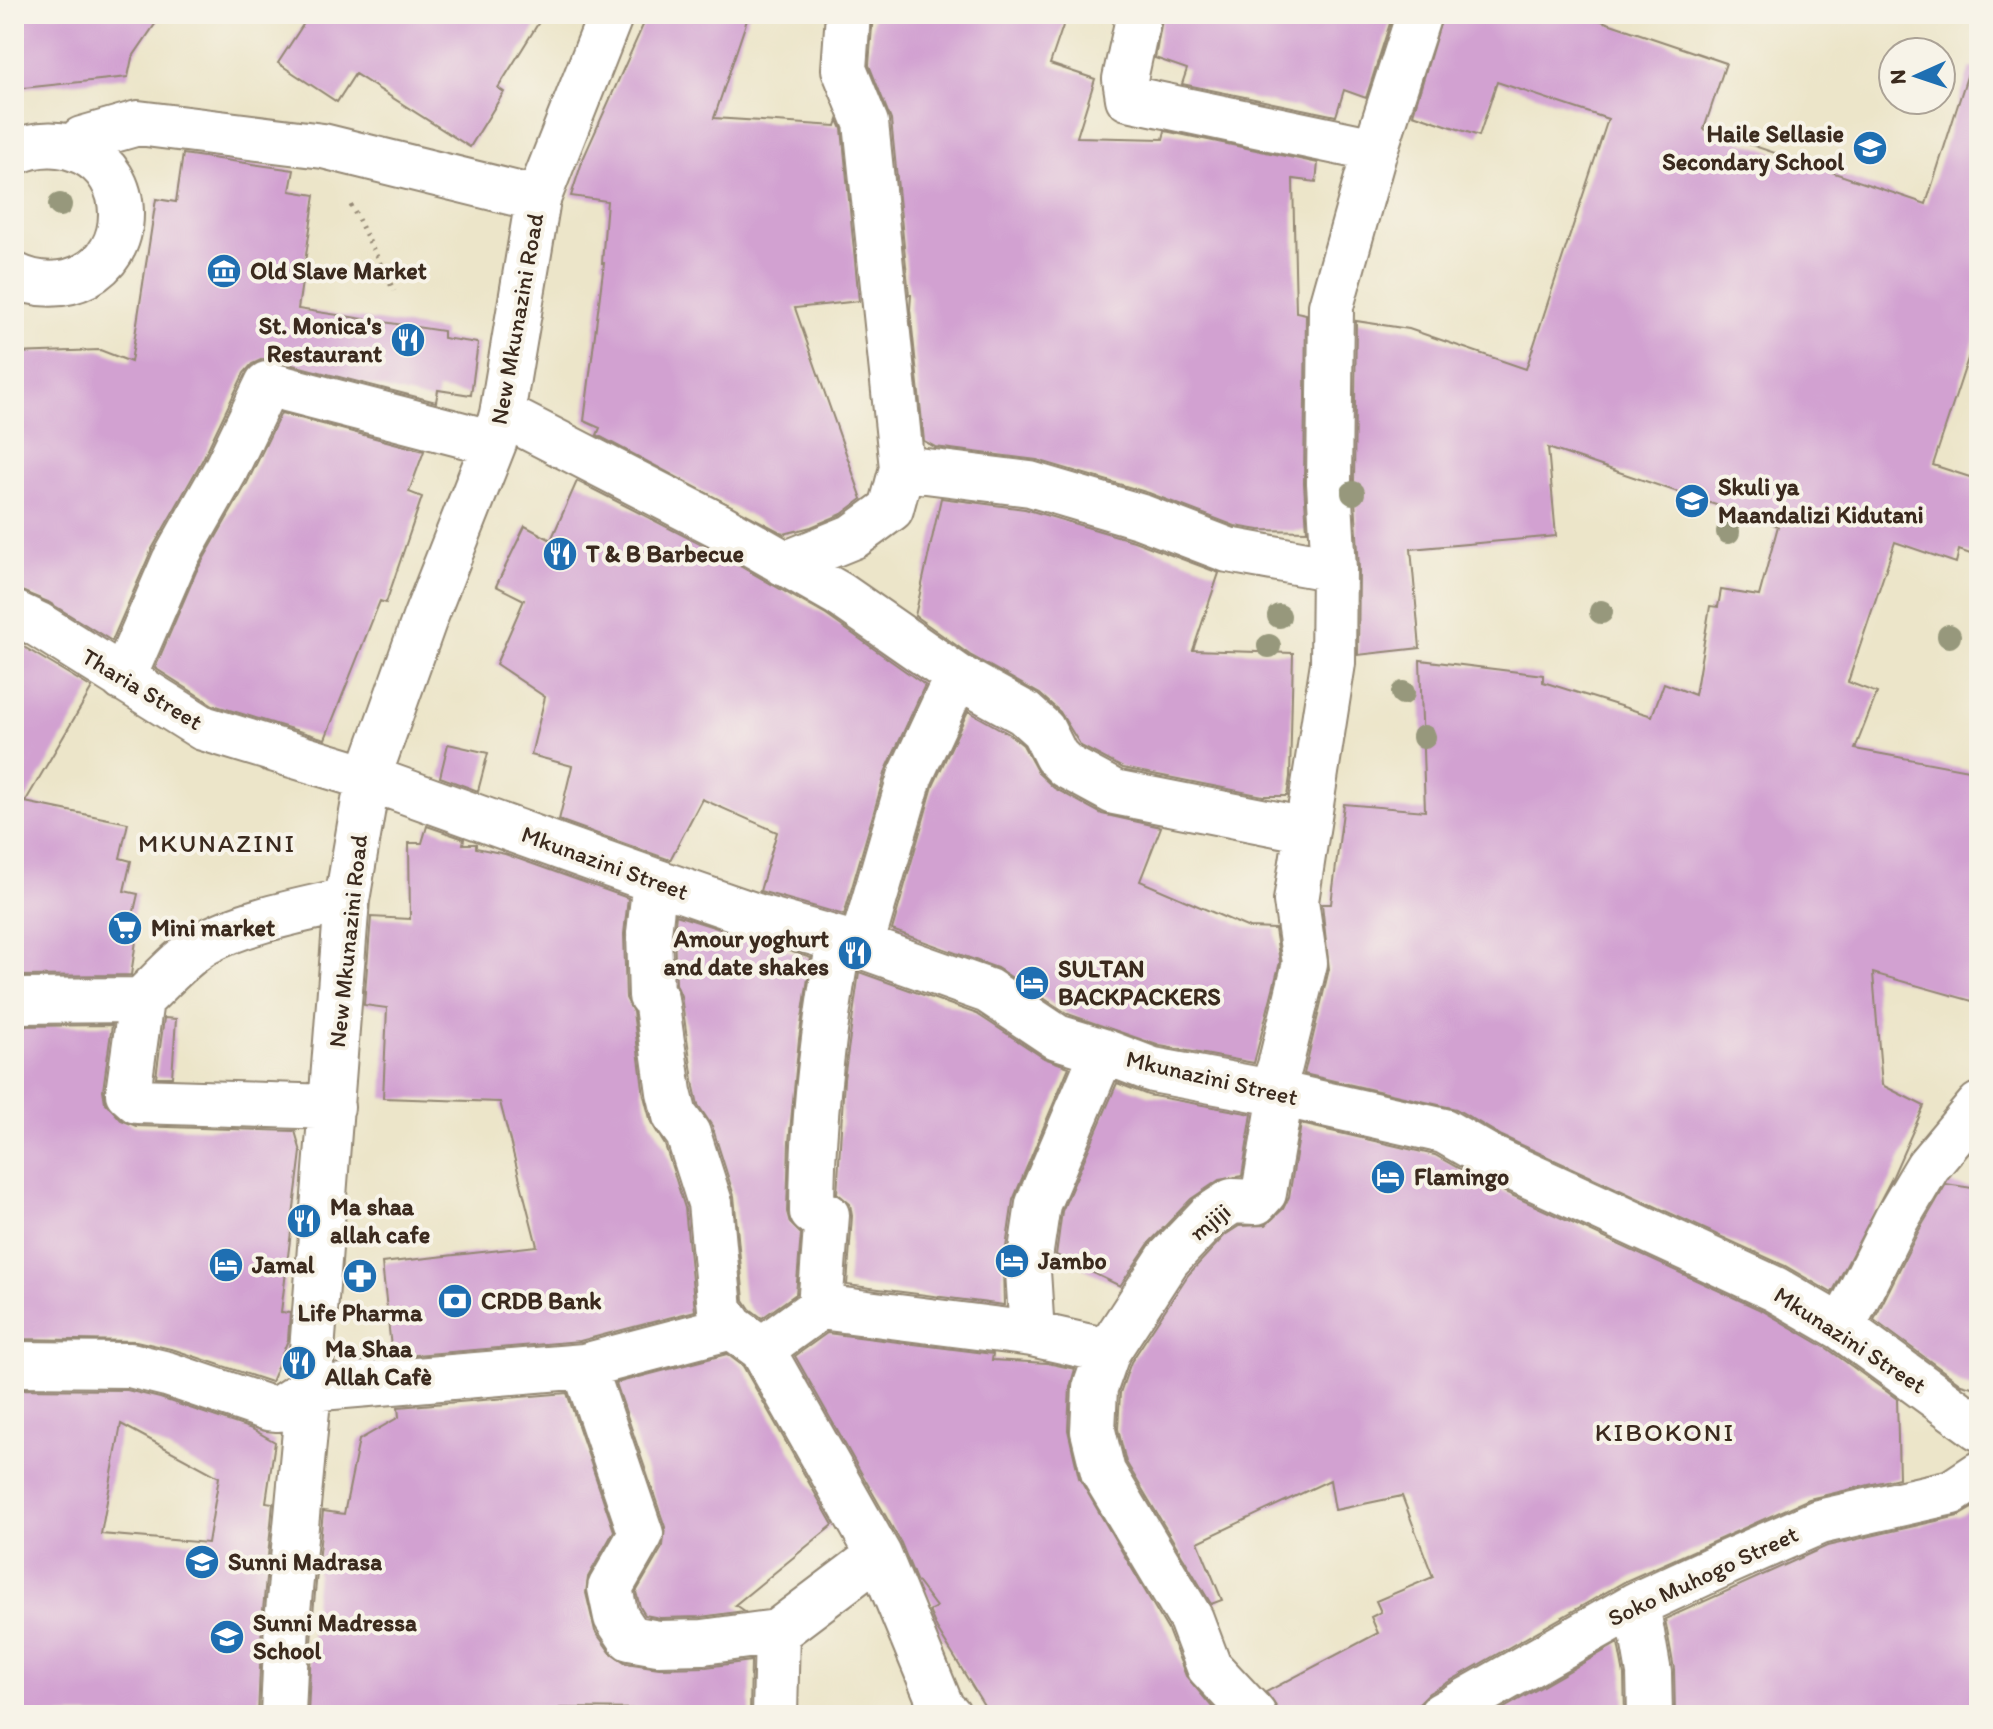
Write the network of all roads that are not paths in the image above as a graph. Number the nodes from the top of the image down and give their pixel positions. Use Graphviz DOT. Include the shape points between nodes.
graph roads {
  1 [pos="611,14"];
  2 [pos="848,14"];
  3 [pos="1139,14"];
  4 [pos="1419,14"];
  5 [pos="80,150"];
  6 [pos="1375,150"];
  7 [pos="14,153"];
  8 [pos="538,199"];
  9 [pos="14,275"];
  10 [pos="498,428"];
  11 [pos="902,468"];
  12 [pos="785,564"];
  13 [pos="1334,569"];
  14 [pos="14,613"];
  15 [pos="957,676"];
  16 [pos="123,679"];
  17 [pos="368,778"];
  18 [pos="1307,830"];
  19 [pos="655,881"];
  20 [pos="347,900"];
  21 [pos="850,944"];
  22 [pos="141,1000"];
  23 [pos="14,1001"];
  24 [pos="1103,1051"];
  25 [pos="1276,1094"];
  26 [pos="1979,1105"];
  27 [pos="332,1107"];
  28 [pos="820,1307"];
  29 [pos="1842,1328"];
  30 [pos="1032,1334"];
  31 [pos="747,1338"];
  32 [pos="1108,1351"];
  33 [pos="14,1364"];
  34 [pos="584,1366"];
  35 [pos="309,1389"];
  36 [pos="1979,1428"];
  37 [pos="1979,1474"];
  38 [pos="879,1555"];
  39 [pos="1637,1604"];
  40 [pos="777,1632"];
  41 [pos="942,1714"];
  42 [pos="283,1715"];
  43 [pos="775,1715"];
  44 [pos="1254,1715"];
  45 [pos="1441,1715"];
  46 [pos="1650,1715"];
  1 -- 8 [label="street, New Mkunazini Road"];
  2 -- 11 [label="street" via="844,69 866,123"];
  3 -- 6 [label="street" via="1125,79 1128,98"];
  4 -- 6 [label="street"];
  5 -- 7 [label="street" via="49,143"];
  5 -- 8 [label="street" via="82,139 138,123 323,146"];
  5 -- 9 [label="street" via="107,172 117,191 118,235 108,255 73,282 51,286"];
  6 -- 13 [label="street" via="1331,306 1329,483"];
  8 -- 10 [label="street, New Mkunazini Road"];
  10 -- 12 [label="street" via="720,526"];
  10 -- 16 [label="street" via="267,384 174,561"];
  10 -- 17 [label="street, New Mkunazini Road"];
  11 -- 12 [label="street" via="891,509 854,536"];
  11 -- 13 [label="street" via="1030,484 1142,517 1228,550"];
  12 -- 15 [label="street" via="839,594"];
  13 -- 18 [label="street" via="1333,663"];
  14 -- 16 [label="street, Tharia Street"];
  15 -- 18 [label="street" via="1024,713 1043,730 1066,766 1114,792"];
  15 -- 21 [label="street" via="910,777"];
  16 -- 17 [label="street, Tharia Street" via="203,728"];
  17 -- 19 [label="street, Mkunazini Street"];
  17 -- 20 [label="street, New Mkunazini Road"];
  18 -- 25 [label="street" via="1296,901 1305,963"];
  19 -- 21 [label="street, Mkunazini Street"];
  19 -- 31 [label="street" via="649,933 651,996 656,999 675,1116 688,1134 710,1203 720,1309"];
  20 -- 22 [label="street" via="203,944"];
  20 -- 27 [label="street, New Mkunazini Road"];
  21 -- 24 [label="street, Mkunazini Street" via="988,991 1057,1037"];
  21 -- 28 [label="street" via="826,1016 812,1154 812,1212 827,1215"];
  22 -- 23 [label="street"];
  22 -- 27 [label="street" via="128,1093 137,1101"];
  24 -- 25 [label="street, Mkunazini Street" via="1153,1070"];
  24 -- 30 [label="street" via="1038,1204 1028,1271"];
  25 -- 29 [label="street, Mkunazini Street" via="1444,1131 1775,1289"];
  25 -- 32 [label="street, mjiji" via="1264,1193 1256,1202 1232,1201 1209,1216 1168,1259"];
  26 -- 29 [label="street" via="1928,1166"];
  27 -- 35 [label="street, New Mkunazini Road"];
  28 -- 30 [label="street"];
  28 -- 31 [label="street"];
  29 -- 36 [label="street, Mkunazini Street"];
  30 -- 32 [label="street"];
  31 -- 34 [label="street"];
  31 -- 38 [label="street"];
  32 -- 44 [label="street" via="1095,1388 1093,1431 1103,1472 1191,1619 1209,1667"];
  33 -- 35 [label="street" via="130,1365 278,1409"];
  34 -- 35 [label="street"];
  34 -- 40 [label="street" via="641,1534 610,1588 616,1617 630,1638 703,1642"];
  35 -- 42 [label="street, New Mkunazini Road"];
  37 -- 39 [label="street, Soko Muhogo Street" via="1952,1492 1819,1522"];
  38 -- 40 [label="street"];
  38 -- 41 [label="street"];
  39 -- 45 [label="street, Soko Muhogo Street"];
  39 -- 46 [label="street"];
  40 -- 43 [label="street"];
}
